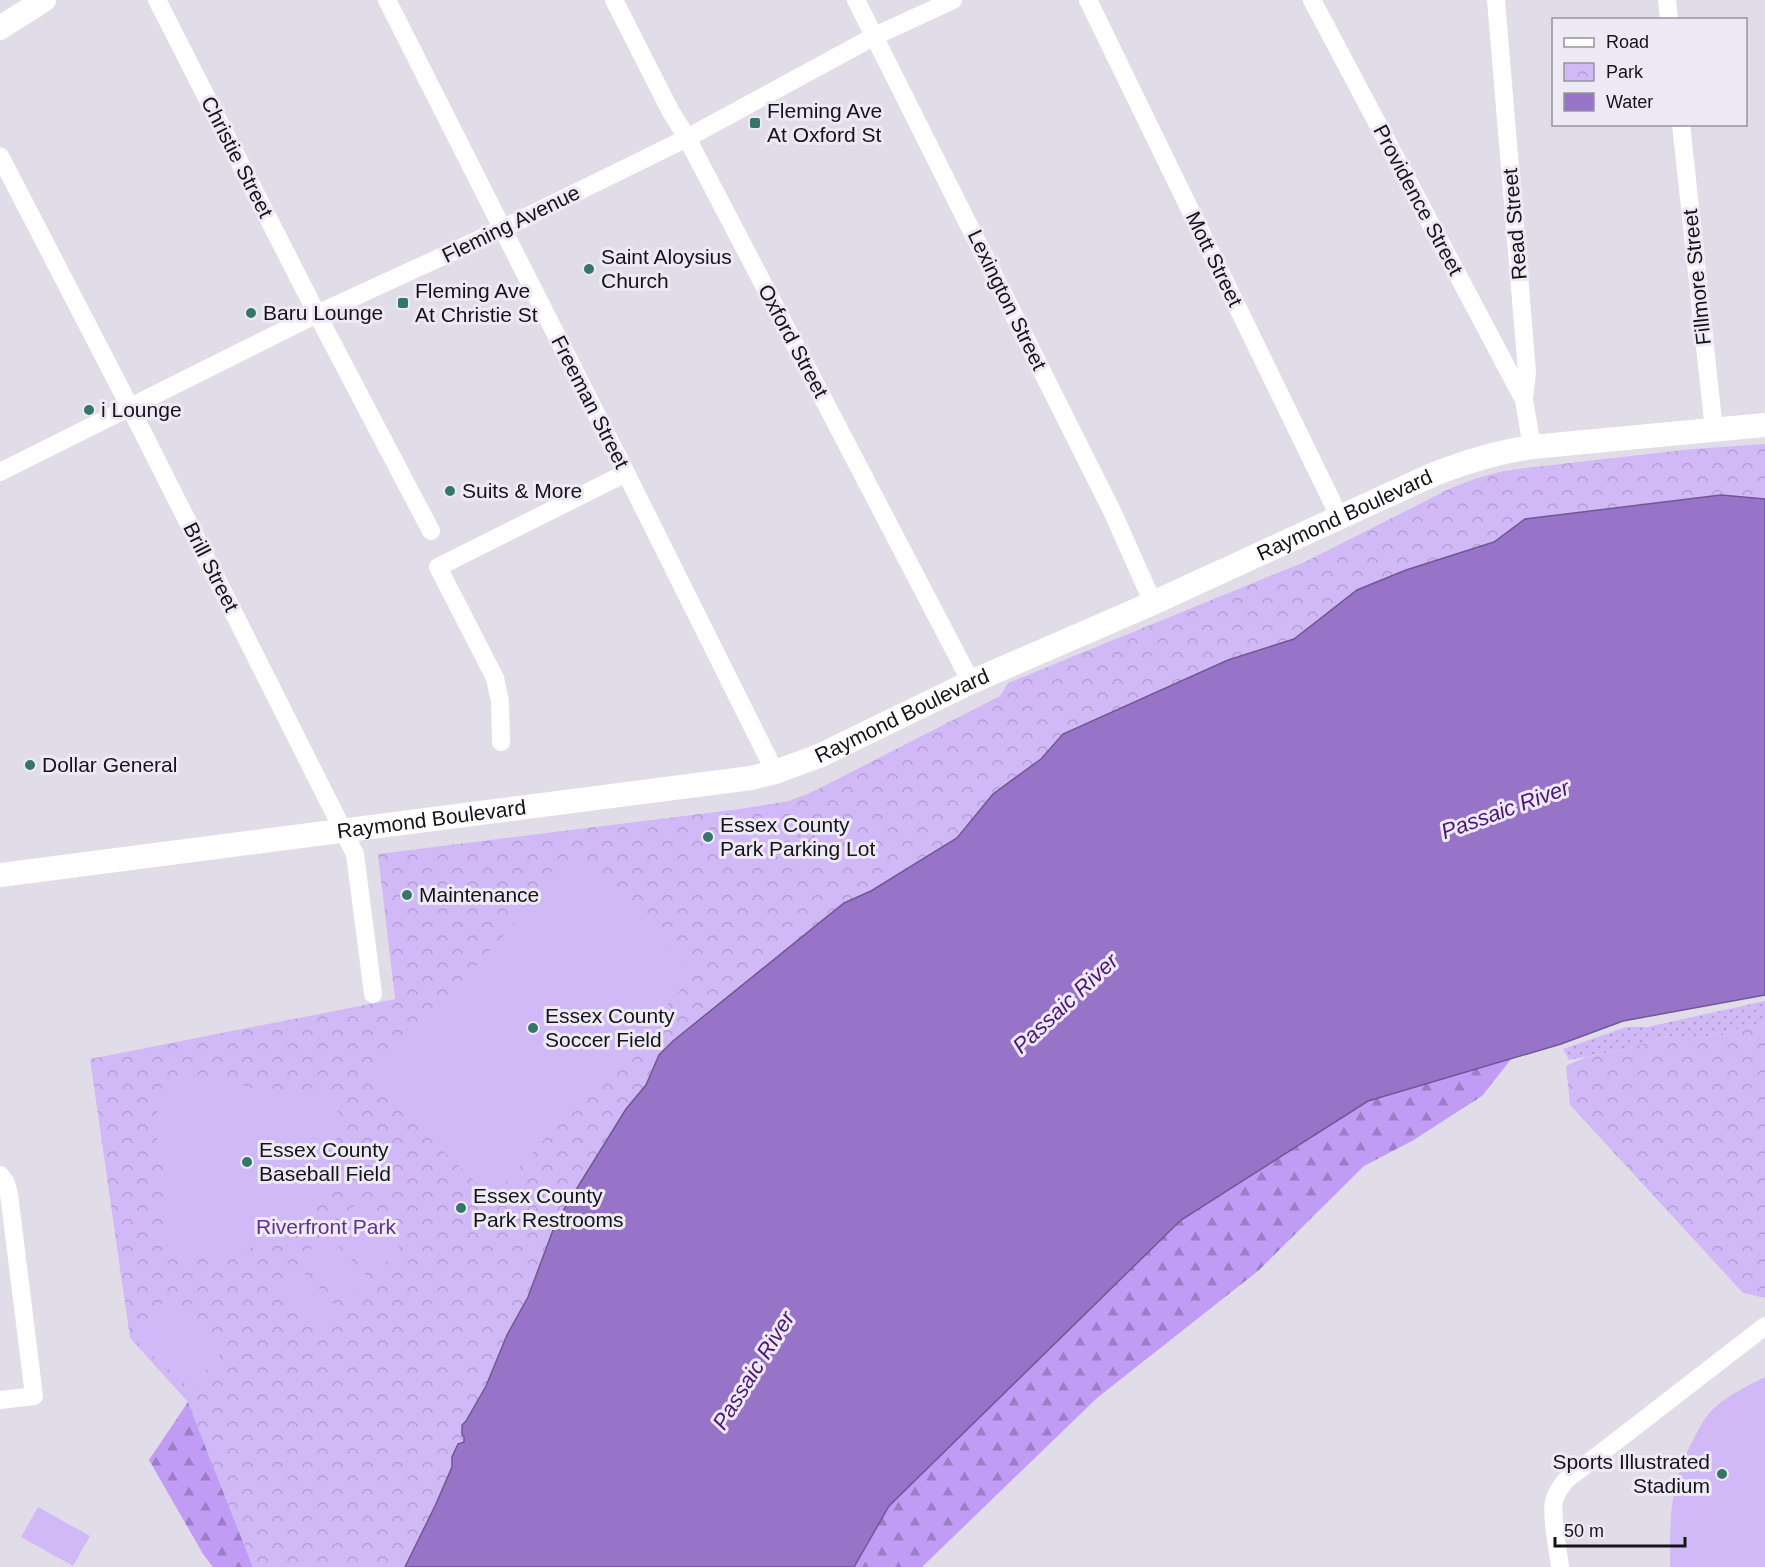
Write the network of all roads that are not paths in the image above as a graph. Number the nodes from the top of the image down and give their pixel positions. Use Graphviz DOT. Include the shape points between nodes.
graph roads {
  1 [pos="44,0"];
  2 [pos="157,0"];
  3 [pos="387,0"];
  4 [pos="614,0"];
  5 [pos="856,0"];
  6 [pos="953,0"];
  7 [pos="1088,0"];
  8 [pos="1312,0"];
  9 [pos="1496,0"];
  10 [pos="1667,0"];
  11 [pos="1669,18"];
  12 [pos="0,27"];
  13 [pos="875,36"];
  14 [pos="1681,126"];
  15 [pos="687,138"];
  16 [pos="0,156"];
  17 [pos="502,229"];
  18 [pos="317,314"];
  19 [pos="1524,400"];
  20 [pos="130,407"];
  21 [pos="1765,425"];
  22 [pos="1714,430"];
  23 [pos="1532,447"];
  24 [pos="0,472"];
  25 [pos="626,473"];
  26 [pos="1340,518"];
  27 [pos="431,531"];
  28 [pos="1153,603"];
  29 [pos="971,682"];
  30 [pos="501,742"];
  31 [pos="775,772"];
  32 [pos="343,831"];
  33 [pos="0,875"];
  34 [pos="373,994"];
  35 [pos="0,1175"];
  36 [pos="1765,1326"];
  37 [pos="0,1400"];
  38 [pos="1560,1567"];
  1 -- 12 [label="main road"];
  2 -- 18 [label="street, Christie Street"];
  3 -- 17 [label="street, Freeman Street"];
  4 -- 15 [label="street, Oxford Street"];
  5 -- 13 [label="street, Lexington Street"];
  6 -- 13 [label="street, Fleming Avenue"];
  7 -- 26 [label="street, Mott Street"];
  8 -- 19 [label="street, Providence Street"];
  9 -- 19 [label="street, Read Street" via="1527,371"];
  10 -- 11 [label="street"];
  13 -- 15 [label="street, Fleming Avenue"];
  13 -- 28 [label="street, Lexington Street" via="1113,513"];
  14 -- 22 [label="street, Fillmore Street"];
  15 -- 17 [label="street, Fleming Avenue"];
  15 -- 29 [label="street, Oxford Street"];
  16 -- 20 [label="street, Brill Street"];
  17 -- 18 [label="street, Fleming Avenue"];
  17 -- 25 [label="street, Freeman Street"];
  18 -- 20 [label="street, Fleming Avenue"];
  18 -- 27 [label="street, Christie Street"];
  19 -- 23 [label="street, Read Street"];
  20 -- 24 [label="street, Fleming Avenue"];
  20 -- 32 [label="street, Brill Street"];
  21 -- 22 [label="main road, Raymond Boulevard"];
  22 -- 23 [label="main road, Raymond Boulevard"];
  23 -- 26 [label="main road, Raymond Boulevard" via="1465,462"];
  25 -- 30 [label="street" via="438,567 495,678 501,701"];
  25 -- 31 [label="street, Freeman Street"];
  26 -- 28 [label="main road, Raymond Boulevard"];
  28 -- 29 [label="main road, Raymond Boulevard"];
  29 -- 31 [label="main road, Raymond Boulevard" via="819,756"];
  31 -- 32 [label="main road, Raymond Boulevard" via="734,781"];
  32 -- 33 [label="main road, Raymond Boulevard"];
  32 -- 34 [label="street, Brill Street" via="354,854"];
  35 -- 37 [label="street" via="9,1194 34,1396"];
  36 -- 38 [label="street" via="1566,1480 1553,1510"];
}
